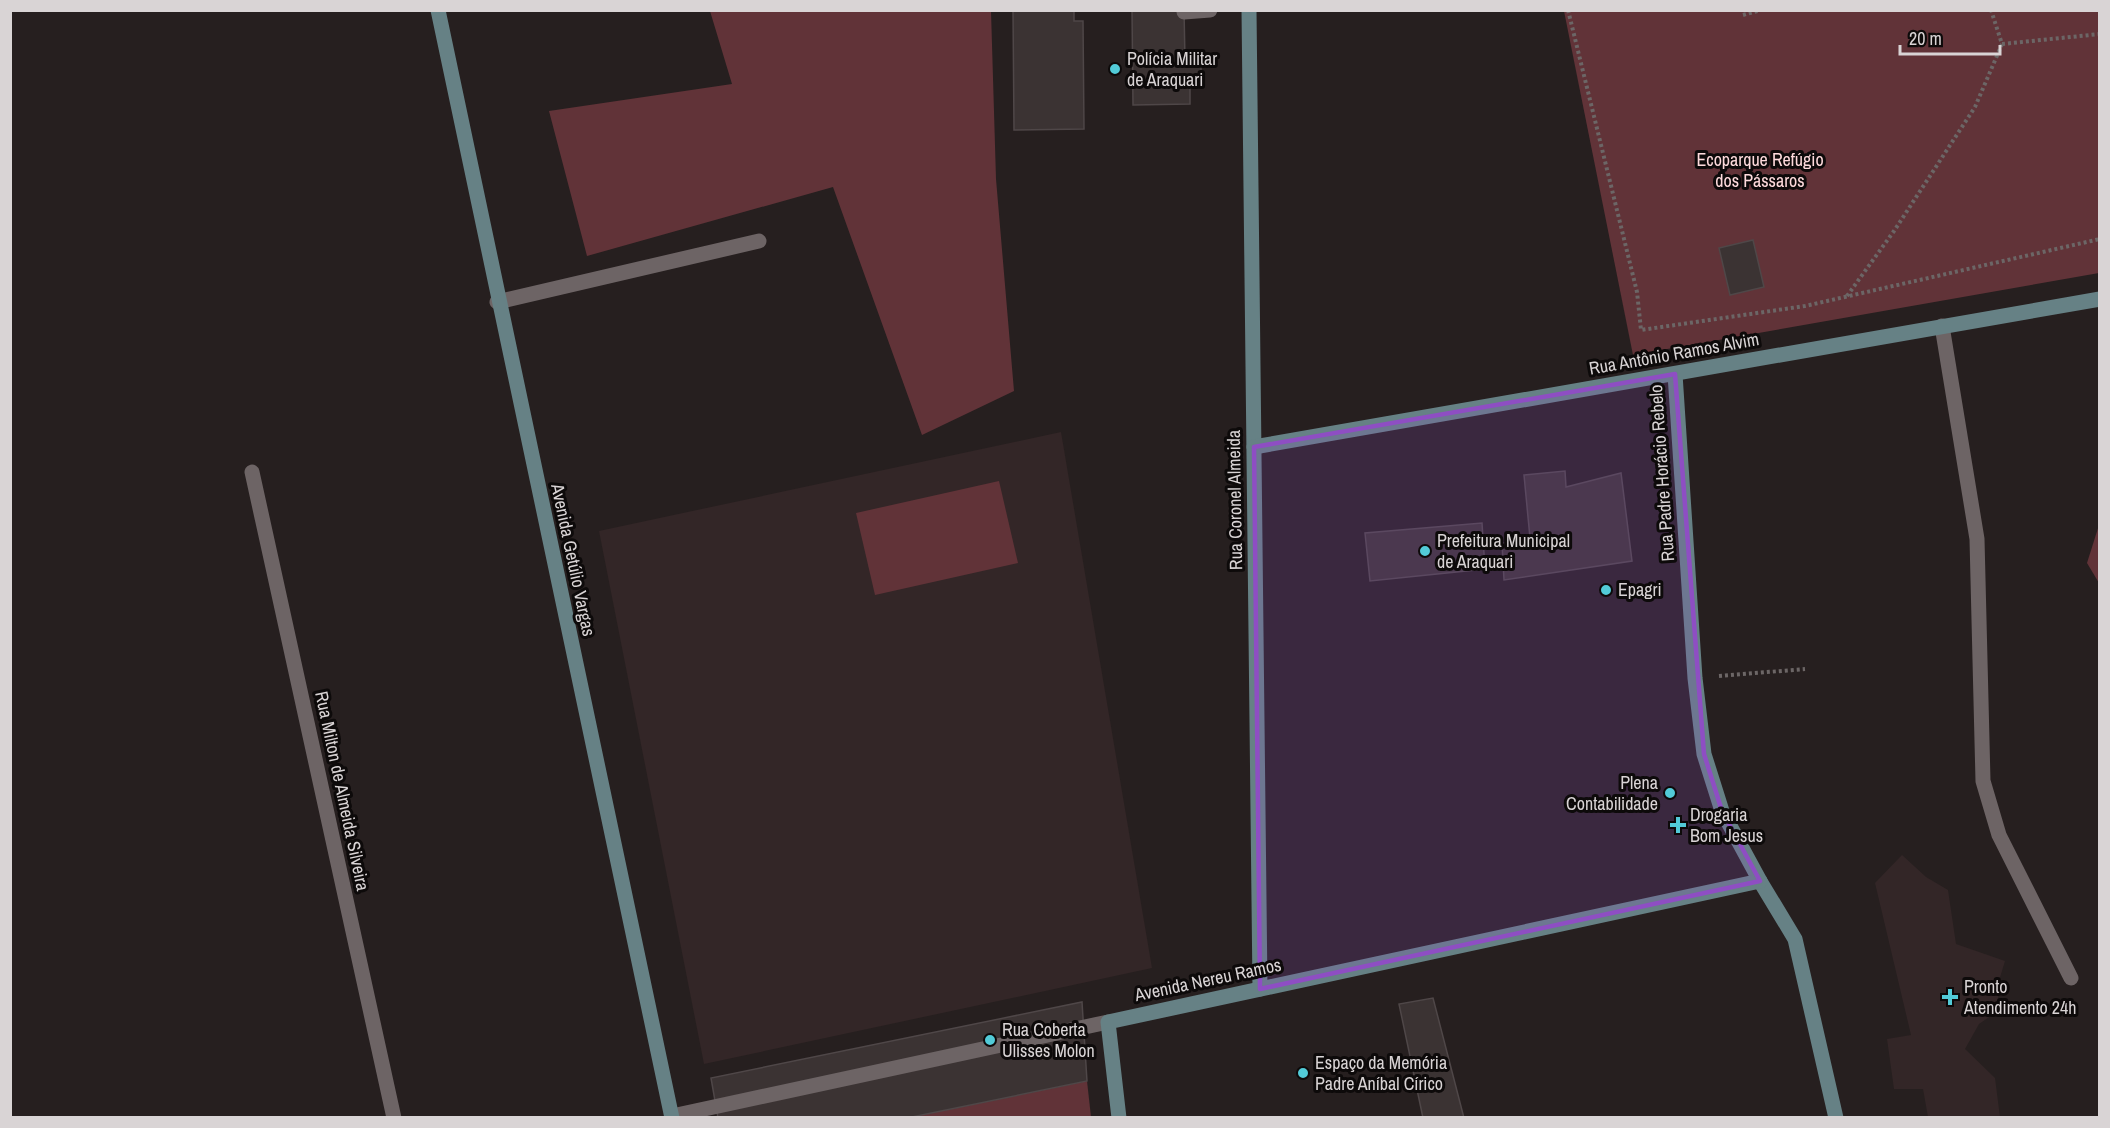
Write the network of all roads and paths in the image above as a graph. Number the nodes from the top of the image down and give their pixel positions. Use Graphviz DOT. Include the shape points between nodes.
graph roads {
  1 [pos="438,10"];
  2 [pos="1210,10"];
  3 [pos="1249,10"];
  4 [pos="1568,10"];
  5 [pos="1761,10"];
  6 [pos="1991,10"];
  7 [pos="1184,12"];
  8 [pos="1743,15"];
  9 [pos="2100,34"];
  10 [pos="2002,44"];
  11 [pos="2100,239"];
  12 [pos="759,241"];
  13 [pos="1847,297"];
  14 [pos="2100,298"];
  15 [pos="497,302"];
  16 [pos="1942,326"];
  17 [pos="1675,374"];
  18 [pos="1254,447"];
  19 [pos="252,472"];
  20 [pos="1805,669"];
  21 [pos="1695,678"];
  22 [pos="1760,881"];
  23 [pos="2071,978"];
  24 [pos="1260,989"];
  25 [pos="1108,1022"];
  26 [pos="670,1117"];
  27 [pos="394,1118"];
  28 [pos="1119,1118"];
  29 [pos="1836,1118"];
  1 -- 15 [label="main road, Avenida Getúlio Vargas"];
  2 -- 7 [label="street"];
  3 -- 18 [label="main road, Rua Coronel Almeida"];
  4 -- 13 [label="path" via="1636,292 1641,330"];
  5 -- 8 [label="path"];
  6 -- 10 [label="path"];
  9 -- 10 [label="path"];
  10 -- 13 [label="path" via="1975,107"];
  11 -- 13 [label="path"];
  12 -- 15 [label="street"];
  14 -- 16 [label="main road, Rua Antônio Ramos Alvim"];
  15 -- 26 [label="main road, Avenida Getúlio Vargas"];
  16 -- 17 [label="main road, Rua Antônio Ramos Alvim"];
  16 -- 23 [label="street" via="1977,539 1983,781 1999,835"];
  17 -- 18 [label="main road, Rua Antônio Ramos Alvim"];
  17 -- 21 [label="main road, Rua Padre Horácio Rebelo"];
  18 -- 24 [label="main road, Rua Coronel Almeida"];
  19 -- 27 [label="street, Rua Milton de Almeida Silveira"];
  20 -- 21 [label="path"];
  21 -- 22 [label="main road, Rua Padre Horácio Rebelo" via="1704,754 1722,811"];
  22 -- 24 [label="main road, Avenida Nereu Ramos"];
  22 -- 29 [label="main road, Rua Padre Horácio Rebelo" via="1795,939"];
  24 -- 25 [label="main road, Avenida Nereu Ramos"];
  25 -- 26 [label="street, Avenida Nereu Ramos"];
  25 -- 28 [label="main road"];
}
